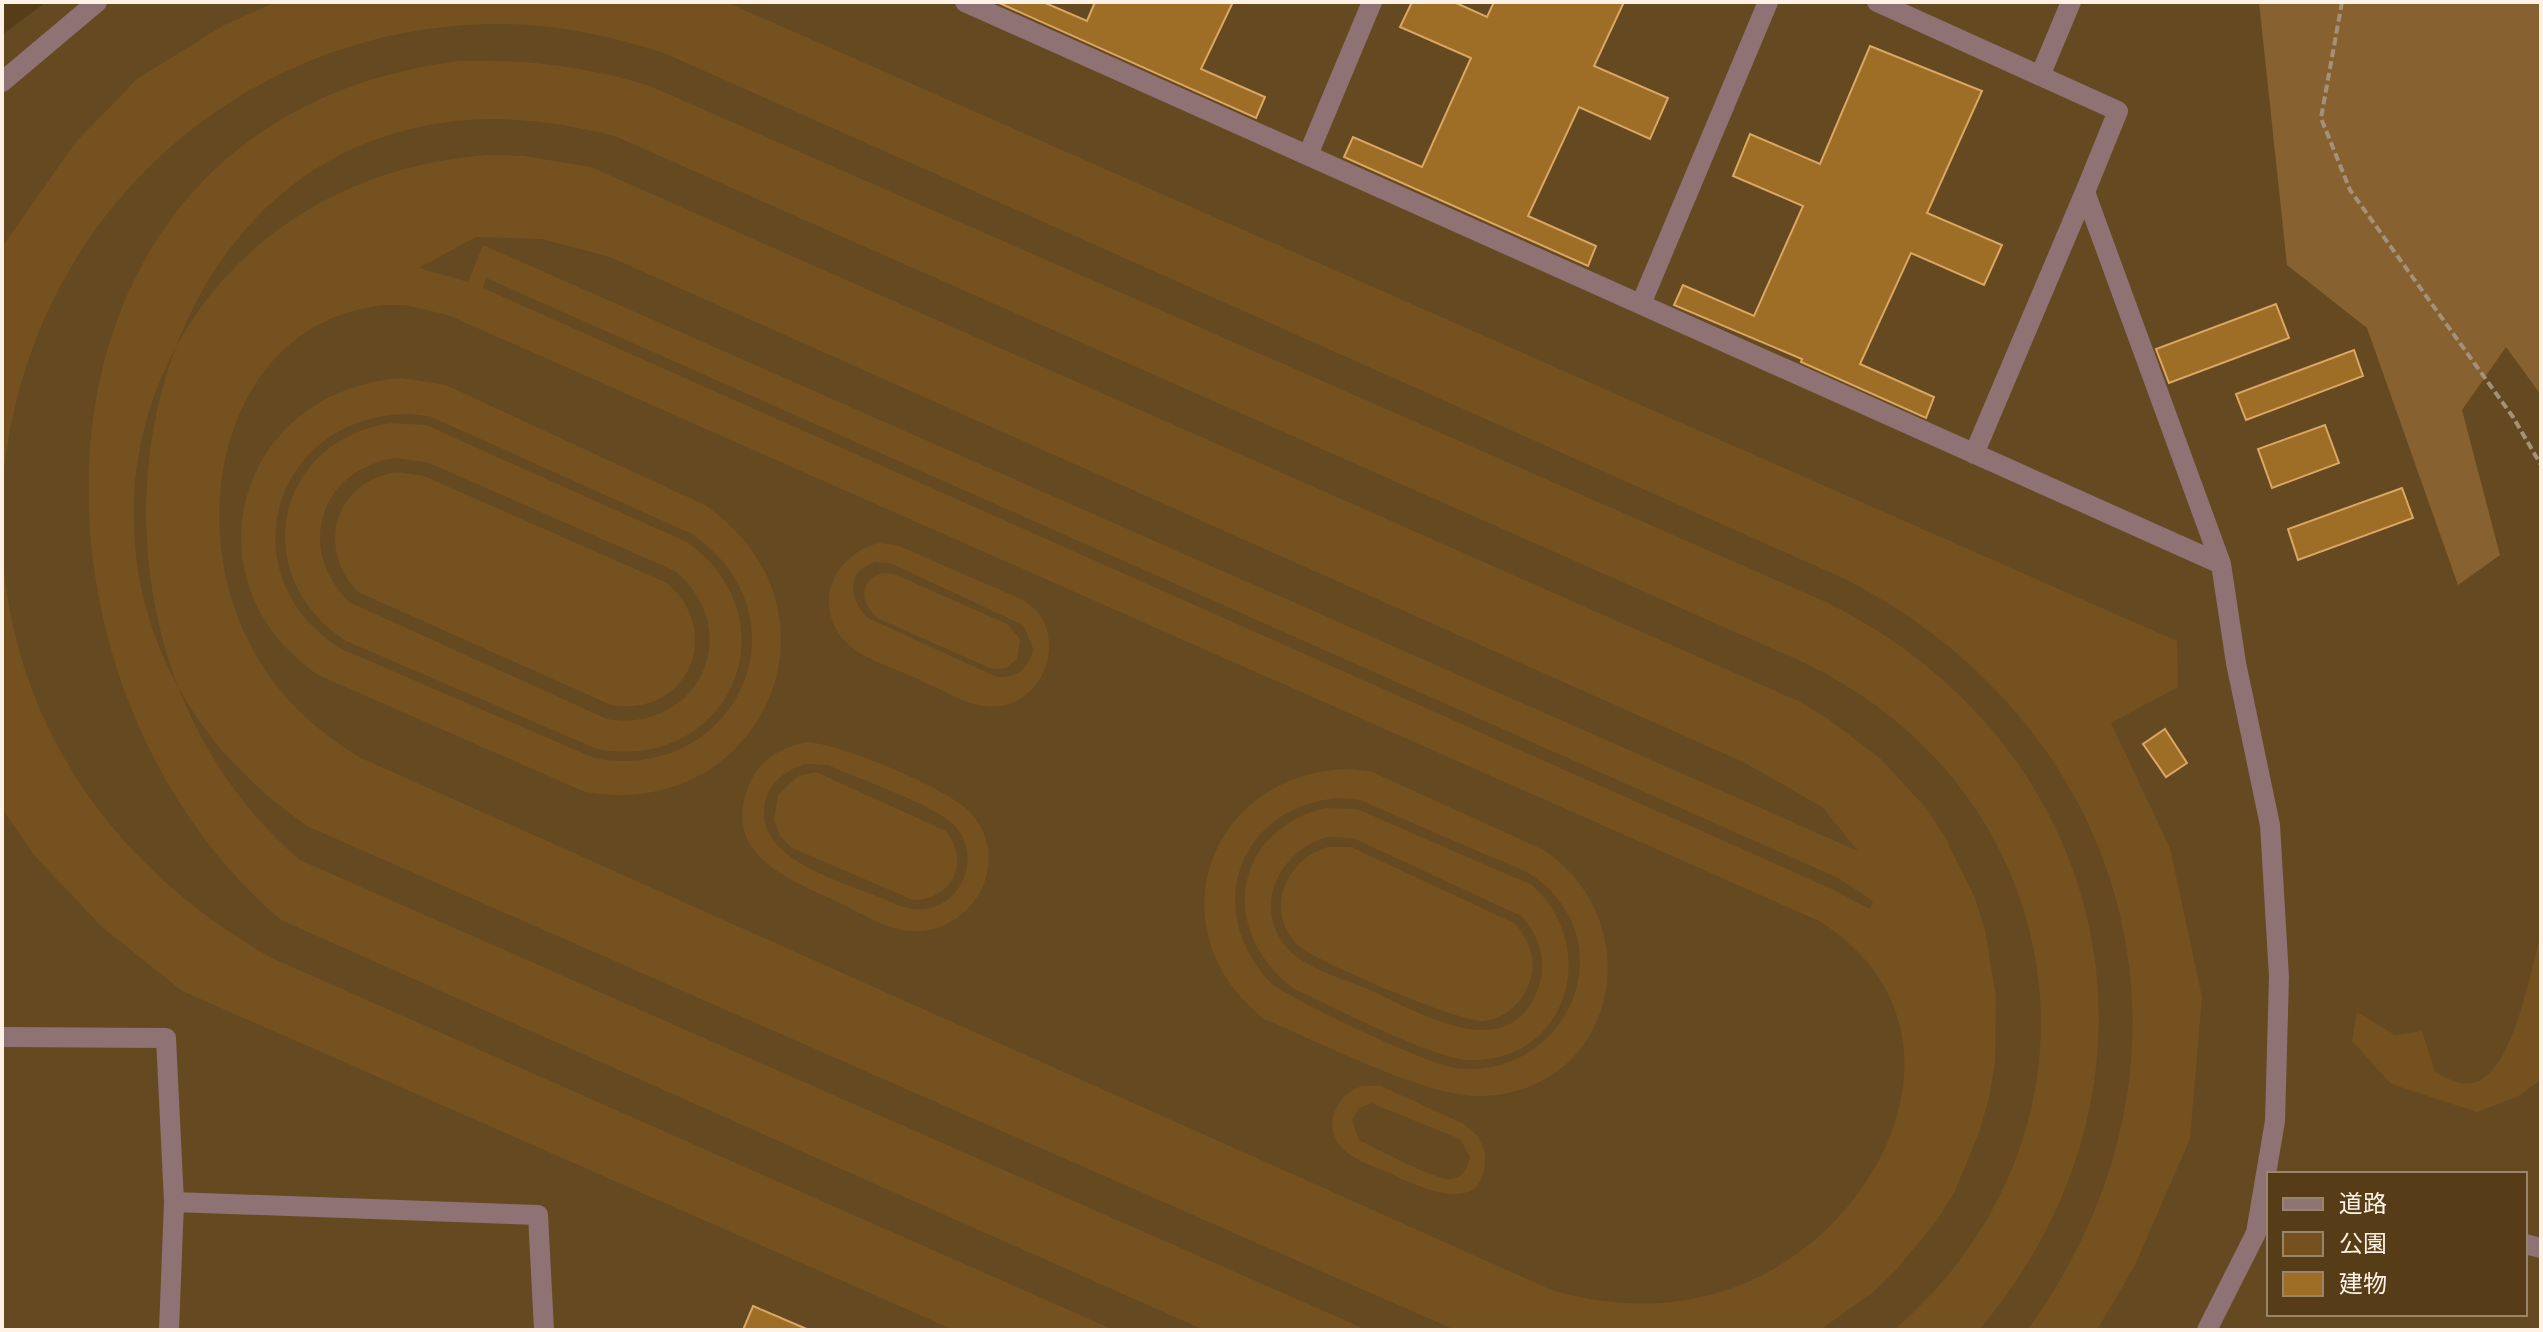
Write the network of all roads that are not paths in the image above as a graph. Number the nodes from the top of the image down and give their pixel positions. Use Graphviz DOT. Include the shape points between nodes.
graph roads {
  1 [pos="97,2"];
  2 [pos="1372,2"];
  3 [pos="1768,2"];
  4 [pos="1877,2"];
  5 [pos="2071,2"];
  6 [pos="967,3"];
  7 [pos="2040,76"];
  8 [pos="2,82"];
  9 [pos="1308,155"];
  10 [pos="2085,192"];
  11 [pos="1641,304"];
  12 [pos="1974,454"];
  13 [pos="2221,564"];
  14 [pos="2,1037"];
  15 [pos="2269,1172"];
  16 [pos="2267,1190"];
  17 [pos="174,1202"];
  18 [pos="2262,1233"];
  19 [pos="169,1330"];
  20 [pos="544,1330"];
  21 [pos="2207,1330"];
  1 -- 8 [label="street"];
  2 -- 9 [label="street"];
  3 -- 11 [label="street"];
  4 -- 7 [label="street"];
  5 -- 7 [label="street"];
  6 -- 9 [label="street"];
  7 -- 10 [label="street" via="2118,111"];
  9 -- 11 [label="street"];
  10 -- 12 [label="street"];
  10 -- 13 [label="street"];
  11 -- 12 [label="street"];
  12 -- 13 [label="street"];
  13 -- 15 [label="street" via="2270,825 2279,977"];
  14 -- 17 [label="street" via="166,1038"];
  16 -- 18 [label="street"];
  17 -- 19 [label="street"];
  17 -- 20 [label="street" via="538,1215"];
  18 -- 21 [label="street"];
}
